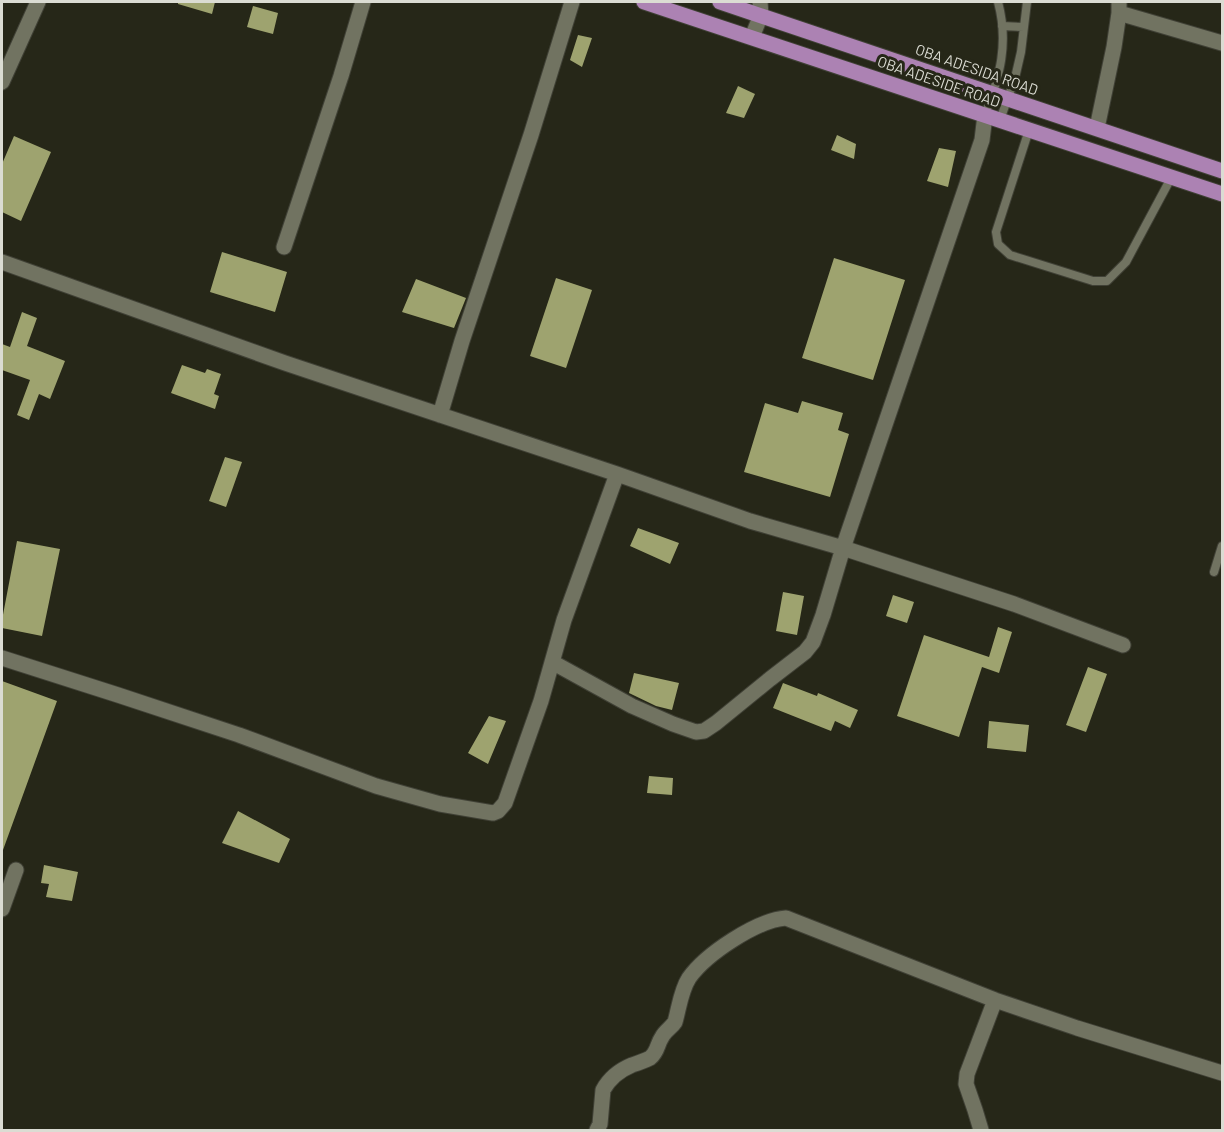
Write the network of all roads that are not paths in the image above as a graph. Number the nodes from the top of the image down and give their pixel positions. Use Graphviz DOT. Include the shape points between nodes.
graph roads {
  1 [pos="38,2"];
  2 [pos="363,2"];
  3 [pos="572,2"];
  4 [pos="644,2"];
  5 [pos="720,2"];
  6 [pos="998,2"];
  7 [pos="1027,2"];
  8 [pos="1119,7"];
  9 [pos="761,8"];
  10 [pos="1002,26"];
  11 [pos="1024,27"];
  12 [pos="752,37"];
  13 [pos="1222,43"];
  14 [pos="2,82"];
  15 [pos="993,93"];
  16 [pos="1009,98"];
  17 [pos="985,115"];
  18 [pos="1000,120"];
  19 [pos="1097,128"];
  20 [pos="1029,130"];
  21 [pos="982,140"];
  22 [pos="1222,171"];
  23 [pos="1171,178"];
  24 [pos="1222,194"];
  25 [pos="284,247"];
  26 [pos="2,261"];
  27 [pos="440,415"];
  28 [pos="617,474"];
  29 [pos="1222,546"];
  30 [pos="843,548"];
  31 [pos="1214,572"];
  32 [pos="1123,645"];
  33 [pos="2,658"];
  34 [pos="552,662"];
  35 [pos="16,870"];
  36 [pos="2,909"];
  37 [pos="995,1000"];
  38 [pos="1222,1073"];
  39 [pos="597,1131"];
  40 [pos="981,1131"];
  1 -- 14 [label="street"];
  2 -- 25 [label="street"];
  3 -- 27 [label="street"];
  4 -- 12 [label="main road, OBA ADESIDE ROAD"];
  5 -- 9 [label="main road, OBA ADESIDA ROAD"];
  6 -- 10 [label="lane"];
  7 -- 11 [label="lane"];
  8 -- 13 [label="street"];
  8 -- 19 [label="street"];
  9 -- 12 [label="street"];
  9 -- 15 [label="main road, OBA ADESIDA ROAD"];
  10 -- 11 [label="lane"];
  10 -- 15 [label="lane" via="1002,58"];
  11 -- 16 [label="lane"];
  12 -- 17 [label="main road, OBA ADESIDE ROAD"];
  15 -- 16 [label="main road, OBA ADESIDA ROAD"];
  15 -- 17 [label="lane"];
  16 -- 18 [label="lane"];
  16 -- 19 [label="main road, OBA ADESIDA ROAD"];
  17 -- 18 [label="main road, OBA ADESIDE ROAD"];
  17 -- 21 [label="street"];
  18 -- 20 [label="main road, OBA ADESIDE ROAD"];
  18 -- 21 [label="street"];
  19 -- 22 [label="main road, OBA ADESIDA ROAD"];
  20 -- 23 [label="main road, OBA ADESIDE ROAD"];
  20 -- 23 [label="lane" via="996,232 998,244 1010,255 1093,281 1107,281 1126,262"];
  21 -- 30 [label="street"];
  23 -- 24 [label="main road, OBA ADESIDE ROAD"];
  26 -- 27 [label="street"];
  27 -- 28 [label="street"];
  28 -- 30 [label="street" via="750,521"];
  28 -- 34 [label="street"];
  29 -- 31 [label="lane"];
  30 -- 32 [label="street" via="1014,604"];
  30 -- 34 [label="street" via="824,615 806,652 704,731 696,732 632,706"];
  33 -- 34 [label="street" via="238,735 376,786 440,804 493,813 505,803"];
  35 -- 36 [label="street"];
  37 -- 38 [label="street"];
  37 -- 39 [label="street" via="786,918 776,919 718,951 688,980 675,1022 662,1036 655,1053 625,1068 605,1086"];
  37 -- 40 [label="street" via="967,1074 966,1084"];
}
